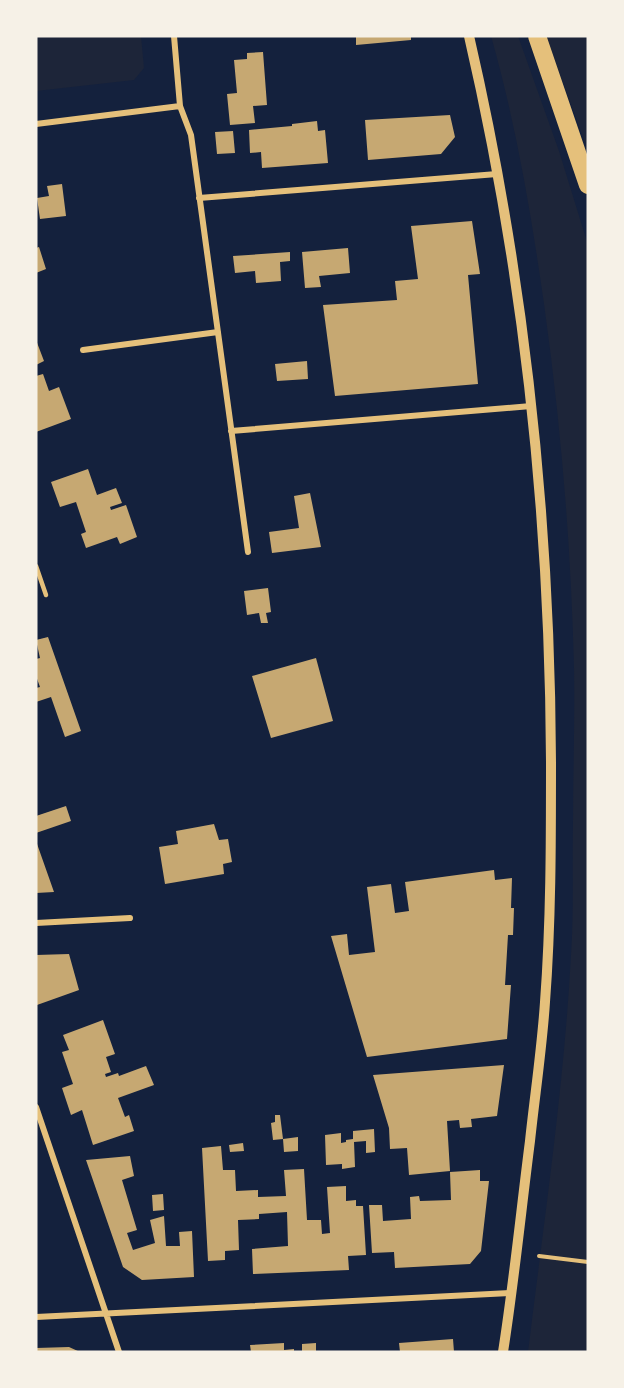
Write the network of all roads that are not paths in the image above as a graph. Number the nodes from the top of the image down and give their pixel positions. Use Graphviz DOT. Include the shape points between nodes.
graph roads {
  1 [pos="174,36"];
  2 [pos="469,36"];
  3 [pos="537,36"];
  4 [pos="180,106"];
  5 [pos="36,124"];
  6 [pos="497,174"];
  7 [pos="588,185"];
  8 [pos="200,198"];
  9 [pos="218,332"];
  10 [pos="83,350"];
  11 [pos="531,406"];
  12 [pos="231,431"];
  13 [pos="248,552"];
  14 [pos="36,566"];
  15 [pos="46,595"];
  16 [pos="130,918"];
  17 [pos="36,923"];
  18 [pos="36,1107"];
  19 [pos="512,1293"];
  20 [pos="106,1314"];
  21 [pos="36,1317"];
  22 [pos="119,1352"];
  23 [pos="503,1352"];
  1 -- 4 [label="street"];
  2 -- 6 [label="street"];
  3 -- 7 [label="highway"];
  4 -- 5 [label="street"];
  4 -- 8 [label="street" via="191,135"];
  6 -- 8 [label="street"];
  6 -- 11 [label="street" via="526,351"];
  8 -- 9 [label="street"];
  9 -- 10 [label="street"];
  9 -- 12 [label="street"];
  11 -- 12 [label="street"];
  11 -- 19 [label="street" via="543,530 549,655 551,868 545,1005"];
  12 -- 13 [label="street"];
  14 -- 15 [label="lane"];
  16 -- 17 [label="street"];
  18 -- 20 [label="street"];
  19 -- 20 [label="street"];
  19 -- 23 [label="street"];
  20 -- 21 [label="street"];
  20 -- 22 [label="street"];
}
